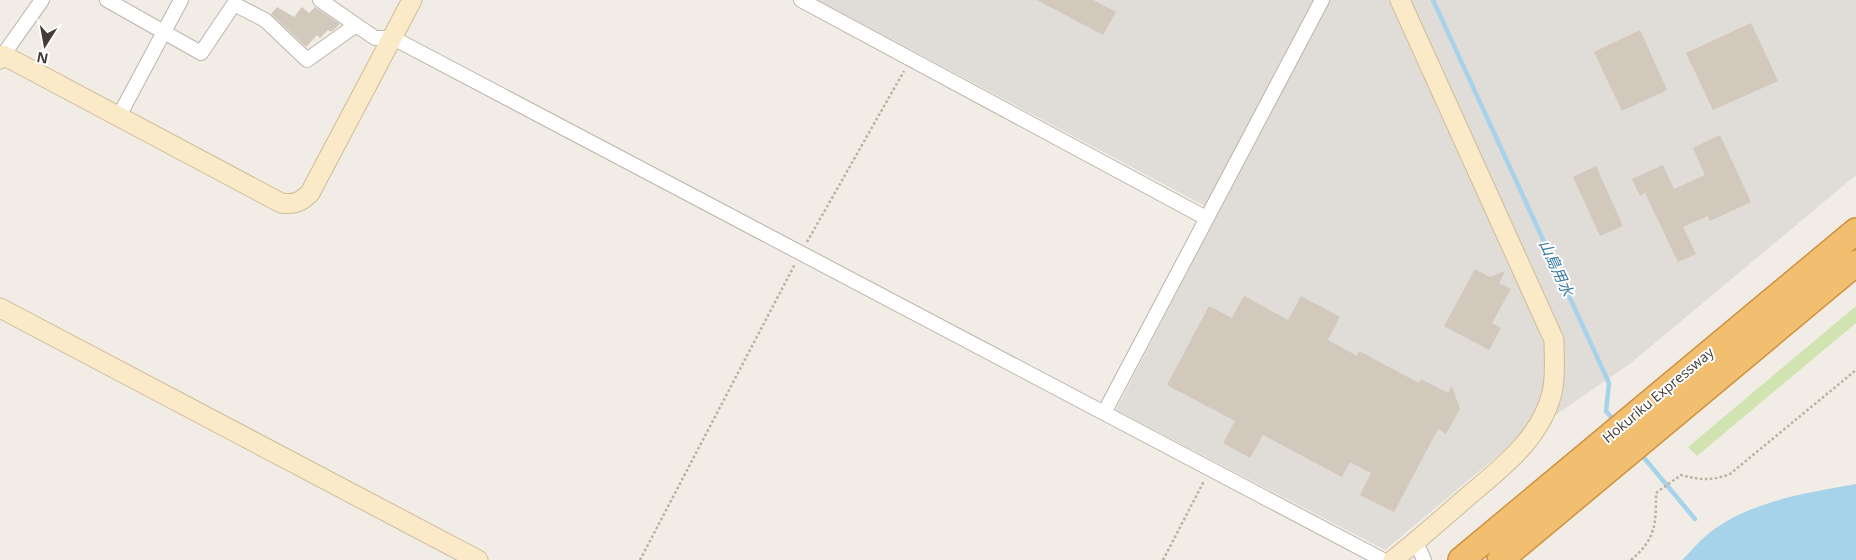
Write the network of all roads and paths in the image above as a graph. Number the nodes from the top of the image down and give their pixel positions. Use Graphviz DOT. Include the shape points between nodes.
graph roads {
  1 [pos="42,0"];
  2 [pos="107,0"];
  3 [pos="181,0"];
  4 [pos="320,0"];
  5 [pos="412,0"];
  6 [pos="801,0"];
  7 [pos="1322,0"];
  8 [pos="1400,0"];
  9 [pos="356,25"];
  10 [pos="164,32"];
  11 [pos="393,38"];
  12 [pos="1,56"];
  13 [pos="911,58"];
  14 [pos="119,116"];
  15 [pos="1206,218"];
  16 [pos="1856,231"];
  17 [pos="800,253"];
  18 [pos="1856,263"];
  19 [pos="0,308"];
  20 [pos="1856,370"];
  21 [pos="1104,413"];
  22 [pos="1210,469"];
  23 [pos="1416,542"];
  24 [pos="478,560"];
  25 [pos="640,560"];
  26 [pos="1163,560"];
  27 [pos="1383,560"];
  28 [pos="1393,560"];
  29 [pos="1424,560"];
  30 [pos="1461,560"];
  31 [pos="1500,560"];
  32 [pos="1631,560"];
  1 -- 12 [label="street"];
  2 -- 10 [label="street"];
  3 -- 10 [label="street"];
  4 -- 9 [label="street"];
  5 -- 11 [label="street"];
  6 -- 13 [label="street"];
  7 -- 15 [label="street"];
  8 -- 23 [label="street" via="1554,340 1555,367 1552,393 1537,430 1514,457"];
  9 -- 10 [label="street" via="307,60 265,20 234,4 201,53"];
  9 -- 11 [label="street" via="375,38"];
  10 -- 14 [label="street"];
  11 -- 14 [label="street" via="310,193 297,202 281,203"];
  11 -- 17 [label="street"];
  12 -- 14 [label="street"];
  13 -- 15 [label="street"];
  13 -- 17 [label="path"];
  15 -- 21 [label="street"];
  16 -- 30 [label="highway, Hokuriku Expressway"];
  17 -- 21 [label="street"];
  17 -- 25 [label="path"];
  18 -- 31 [label="highway, Hokuriku Expressway"];
  19 -- 24 [label="street"];
  20 -- 32 [label="path" via="1730,474 1717,479 1698,480 1681,475 1656,493 1656,523 1651,539"];
  21 -- 22 [label="street"];
  22 -- 26 [label="path"];
  22 -- 27 [label="street"];
  23 -- 28 [label="street"];
  23 -- 29 [label="street"];
}
